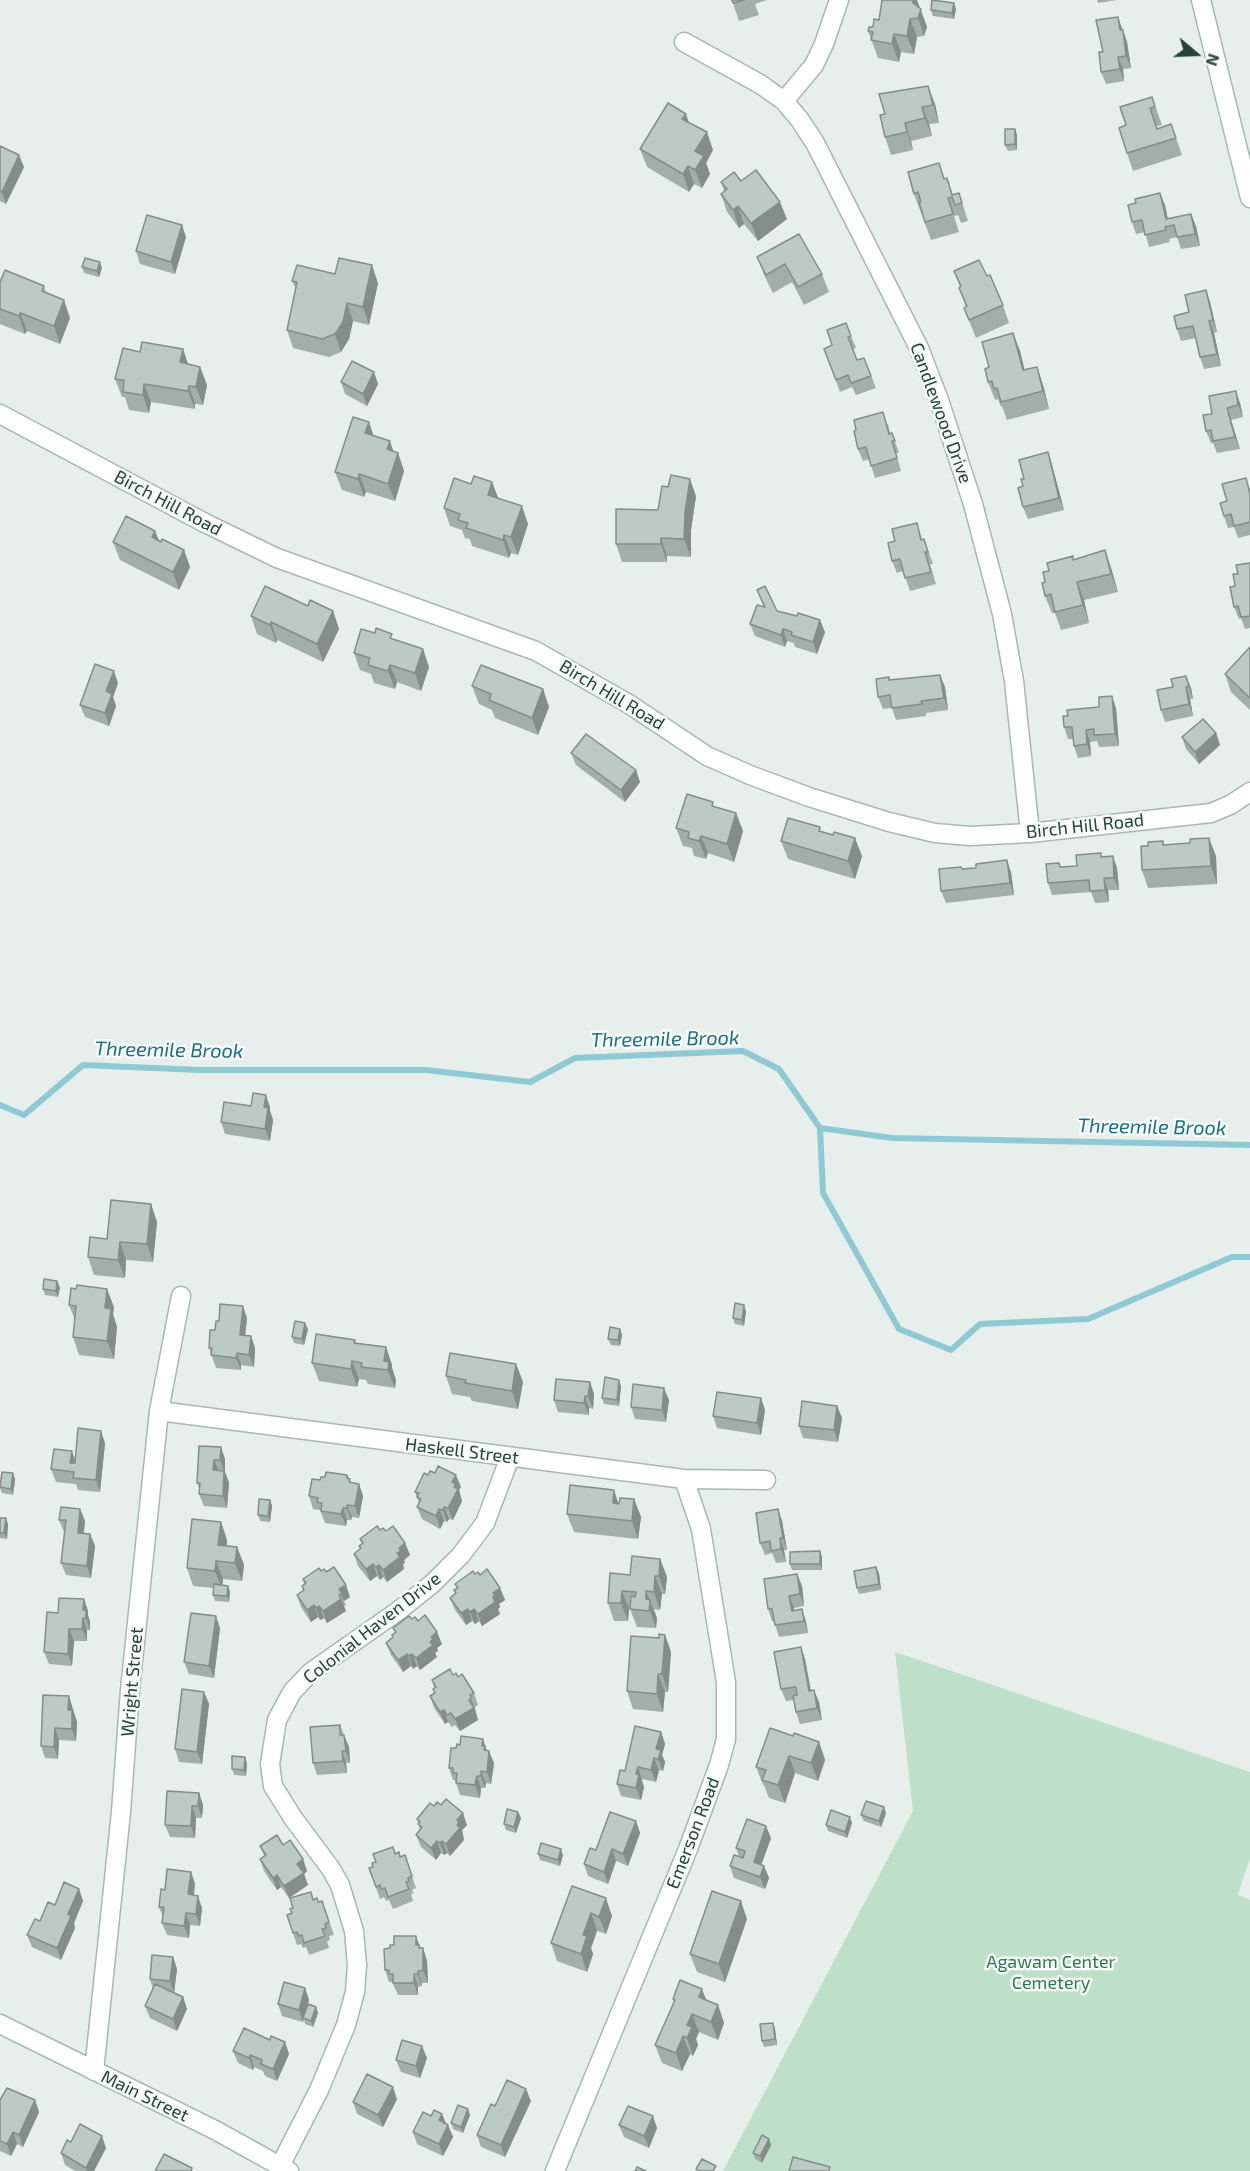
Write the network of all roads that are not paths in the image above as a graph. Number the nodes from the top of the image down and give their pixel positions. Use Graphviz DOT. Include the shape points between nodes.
graph roads {
  1 [pos="839,0"];
  2 [pos="1201,0"];
  3 [pos="684,42"];
  4 [pos="784,101"];
  5 [pos="1250,198"];
  6 [pos="0,414"];
  7 [pos="1250,792"];
  8 [pos="1030,833"];
  9 [pos="181,1296"];
  10 [pos="159,1411"];
  11 [pos="510,1457"];
  12 [pos="684,1479"];
  13 [pos="766,1480"];
  14 [pos="0,2024"];
  15 [pos="94,2071"];
  16 [pos="285,2169"];
  17 [pos="555,2171"];
  1 -- 4 [label="street" via="814,65"];
  2 -- 5 [label="street"];
  3 -- 4 [label="street, Candlewood Drive"];
  4 -- 8 [label="street, Candlewood Drive" via="815,143 919,348 939,400 973,504 1002,614 1014,681"];
  6 -- 8 [label="street, Birch Hill Road" via="277,558 536,651 638,709 707,756 750,775 889,822 935,833"];
  7 -- 8 [label="street, Birch Hill Road" via="1211,813"];
  9 -- 10 [label="street, Wright Street"];
  10 -- 11 [label="street, Haskell Street"];
  10 -- 15 [label="street, Wright Street"];
  11 -- 12 [label="street, Haskell Street"];
  11 -- 16 [label="street, Colonial Haven Drive" via="485,1523 461,1555 398,1611 310,1672 292,1692 277,1720 270,1764 273,1786 340,1885 354,1931 357,1965 346,2025"];
  12 -- 13 [label="street, Haskell Street"];
  12 -- 17 [label="street, Emerson Road" via="701,1529 726,1682 726,1738 688,1849"];
  14 -- 15 [label="street, Main Street"];
  15 -- 16 [label="street, Main Street"];
}
